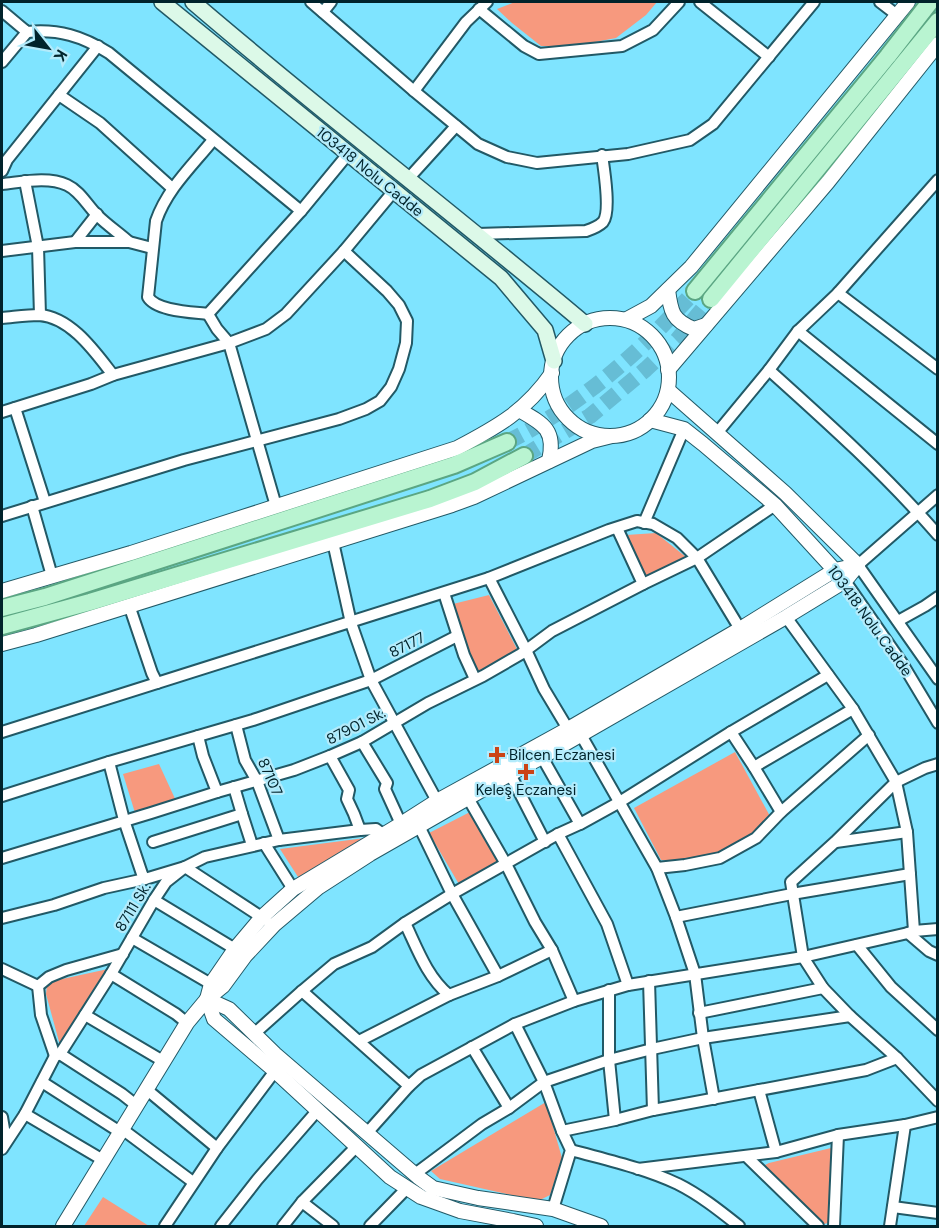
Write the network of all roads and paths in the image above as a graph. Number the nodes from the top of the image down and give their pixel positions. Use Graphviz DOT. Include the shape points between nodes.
graph roads {
  1 [pos="162,2"];
  2 [pos="193,2"];
  3 [pos="311,2"];
  4 [pos="331,2"];
  5 [pos="679,2"];
  6 [pos="700,2"];
  7 [pos="814,2"];
  8 [pos="880,2"];
  9 [pos="908,2"];
  10 [pos="930,2"];
  11 [pos="483,5"];
  12 [pos="2,11"];
  13 [pos="323,12"];
  14 [pos="897,15"];
  15 [pos="938,21"];
  16 [pos="27,32"];
  17 [pos="938,44"];
  18 [pos="98,46"];
  19 [pos="769,57"];
  20 [pos="2,62"];
  21 [pos="414,91"];
  22 [pos="59,95"];
  23 [pos="456,126"];
  24 [pos="213,140"];
  25 [pos="348,154"];
  26 [pos="602,155"];
  27 [pos="2,171"];
  28 [pos="408,179"];
  29 [pos="25,182"];
  30 [pos="2,184"];
  31 [pos="936,184"];
  32 [pos="172,188"];
  33 [pos="393,192"];
  34 [pos="301,211"];
  35 [pos="97,214"];
  36 [pos="477,234"];
  37 [pos="129,242"];
  38 [pos="75,243"];
  39 [pos="38,247"];
  40 [pos="152,248"];
  41 [pos="2,250"];
  42 [pos="344,251"];
  43 [pos="668,290"];
  44 [pos="695,291"];
  45 [pos="838,293"];
  46 [pos="711,299"];
  47 [pos="208,314"];
  48 [pos="40,315"];
  49 [pos="2,318"];
  50 [pos="627,319"];
  51 [pos="585,324"];
  52 [pos="707,325"];
  53 [pos="798,331"];
  54 [pos="228,343"];
  55 [pos="553,367"];
  56 [pos="938,369"];
  57 [pos="668,370"];
  58 [pos="769,370"];
  59 [pos="113,375"];
  60 [pos="668,390"];
  61 [pos="15,408"];
  62 [pos="519,410"];
  63 [pos="2,412"];
  64 [pos="650,420"];
  65 [pos="684,429"];
  66 [pos="717,433"];
  67 [pos="612,436"];
  68 [pos="256,440"];
  69 [pos="507,442"];
  70 [pos="938,444"];
  71 [pos="524,456"];
  72 [pos="549,461"];
  73 [pos="938,495"];
  74 [pos="45,502"];
  75 [pos="775,505"];
  76 [pos="32,506"];
  77 [pos="276,506"];
  78 [pos="918,513"];
  79 [pos="2,516"];
  80 [pos="644,523"];
  81 [pos="617,528"];
  82 [pos="938,534"];
  83 [pos="333,542"];
  84 [pos="697,558"];
  85 [pos="858,565"];
  86 [pos="840,575"];
  87 [pos="52,576"];
  88 [pos="489,578"];
  89 [pos="643,584"];
  90 [pos="2,591"];
  91 [pos="444,593"];
  92 [pos="938,597"];
  93 [pos="129,605"];
  94 [pos="2,608"];
  95 [pos="786,617"];
  96 [pos="898,621"];
  97 [pos="351,623"];
  98 [pos="2,626"];
  99 [pos="740,629"];
  100 [pos="458,636"];
  101 [pos="2,644"];
  102 [pos="526,650"];
  103 [pos="828,675"];
  104 [pos="475,679"];
  105 [pos="938,679"];
  106 [pos="371,680"];
  107 [pos="158,683"];
  108 [pos="854,709"];
  109 [pos="938,723"];
  110 [pos="394,724"];
  111 [pos="236,725"];
  112 [pos="2,732"];
  113 [pos="574,732"];
  114 [pos="731,732"];
  115 [pos="869,735"];
  116 [pos="198,736"];
  117 [pos="362,742"];
  118 [pos="330,756"];
  119 [pos="542,758"];
  120 [pos="109,762"];
  121 [pos="938,764"];
  122 [pos="754,767"];
  123 [pos="510,774"];
  124 [pos="257,781"];
  125 [pos="896,782"];
  126 [pos="234,787"];
  127 [pos="217,792"];
  128 [pos="2,796"];
  129 [pos="468,798"];
  130 [pos="437,801"];
  131 [pos="618,803"];
  132 [pos="781,812"];
  133 [pos="242,814"];
  134 [pos="124,820"];
  135 [pos="401,824"];
  136 [pos="580,824"];
  137 [pos="419,826"];
  138 [pos="360,830"];
  139 [pos="907,832"];
  140 [pos="558,834"];
  141 [pos="384,835"];
  142 [pos="279,840"];
  143 [pos="153,842"];
  144 [pos="545,842"];
  145 [pos="835,842"];
  146 [pos="264,843"];
  147 [pos="252,845"];
  148 [pos="2,858"];
  149 [pos="506,864"];
  150 [pos="185,867"];
  151 [pos="657,868"];
  152 [pos="910,874"];
  153 [pos="145,879"];
  154 [pos="293,889"];
  155 [pos="452,894"];
  156 [pos="792,894"];
  157 [pos="154,900"];
  158 [pos="676,917"];
  159 [pos="2,918"];
  160 [pos="268,921"];
  161 [pos="405,923"];
  162 [pos="938,929"];
  163 [pos="911,932"];
  164 [pos="132,938"];
  165 [pos="857,945"];
  166 [pos="235,949"];
  167 [pos="552,950"];
  168 [pos="123,954"];
  169 [pos="938,956"];
  170 [pos="803,957"];
  171 [pos="2,969"];
  172 [pos="111,974"];
  173 [pos="695,974"];
  174 [pos="498,976"];
  175 [pos="649,981"];
  176 [pos="211,984"];
  177 [pos="628,985"];
  178 [pos="38,986"];
  179 [pos="823,988"];
  180 [pos="609,990"];
  181 [pos="302,991"];
  182 [pos="449,995"];
  183 [pos="207,999"];
  184 [pos="573,1000"];
  185 [pos="699,1013"];
  186 [pos="85,1015"];
  187 [pos="850,1016"];
  188 [pos="187,1023"];
  189 [pos="515,1024"];
  190 [pos="938,1030"];
  191 [pos="255,1034"];
  192 [pos="703,1038"];
  193 [pos="359,1041"];
  194 [pos="472,1047"];
  195 [pos="652,1049"];
  196 [pos="57,1055"];
  197 [pos="897,1058"];
  198 [pos="609,1060"];
  199 [pos="163,1061"];
  200 [pos="275,1071"];
  201 [pos="42,1082"];
  202 [pos="544,1083"];
  203 [pos="409,1086"];
  204 [pos="146,1089"];
  205 [pos="759,1090"];
  206 [pos="714,1099"];
  207 [pos="938,1101"];
  208 [pos="136,1105"];
  209 [pos="509,1108"];
  210 [pos="653,1110"];
  211 [pos="317,1111"];
  212 [pos="25,1114"];
  213 [pos="938,1116"];
  214 [pos="2,1117"];
  215 [pos="615,1120"];
  216 [pos="905,1125"];
  217 [pos="121,1131"];
  218 [pos="562,1131"];
  219 [pos="367,1133"];
  220 [pos="838,1135"];
  221 [pos="4,1145"];
  222 [pos="356,1147"];
  223 [pos="217,1148"];
  224 [pos="570,1150"];
  225 [pos="776,1152"];
  226 [pos="746,1156"];
  227 [pos="103,1160"];
  228 [pos="638,1169"];
  229 [pos="415,1174"];
  230 [pos="193,1182"];
  231 [pos="406,1188"];
  232 [pos="302,1202"];
  233 [pos="893,1207"];
  234 [pos="553,1209"];
  235 [pos="938,1213"];
  236 [pos="512,1224"];
  237 [pos="167,1226"];
  238 [pos="63,1227"];
  239 [pos="221,1227"];
  240 [pos="283,1227"];
  241 [pos="333,1227"];
  242 [pos="370,1227"];
  243 [pos="536,1227"];
  244 [pos="601,1227"];
  245 [pos="739,1227"];
  246 [pos="818,1227"];
  247 [pos="834,1227"];
  248 [pos="890,1227"];
  1 -- 25 [label="main road, 103418 Nolu Cadde"];
  2 -- 28 [label="main road"];
  3 -- 13 [label="street"];
  4 -- 13 [label="street"];
  5 -- 11 [label="street" via="652,30 622,46 539,54 524,46"];
  6 -- 19 [label="street"];
  7 -- 19 [label="street"];
  8 -- 14 [label="street"];
  9 -- 14 [label="street"];
  10 -- 44 [label="main road"];
  11 -- 21 [label="street"];
  12 -- 16 [label="street"];
  13 -- 21 [label="street"];
  14 -- 43 [label="street"];
  15 -- 46 [label="main road"];
  16 -- 18 [label="street" via="66,34"];
  16 -- 20 [label="street"];
  17 -- 52 [label="street"];
  18 -- 22 [label="street"];
  18 -- 24 [label="street"];
  19 -- 26 [label="street" via="713,124 690,141 628,154"];
  21 -- 23 [label="street"];
  22 -- 27 [label="street"];
  22 -- 32 [label="street" via="100,123"];
  23 -- 26 [label="street" via="478,144 507,157 537,163"];
  23 -- 28 [label="street"];
  24 -- 32 [label="street"];
  24 -- 34 [label="street"];
  25 -- 33 [label="main road, 103418 Nolu Cadde"];
  25 -- 34 [label="street"];
  26 -- 36 [label="street" via="605,217 593,229"];
  28 -- 36 [label="main road"];
  29 -- 30 [label="street"];
  29 -- 35 [label="street" via="68,185"];
  29 -- 39 [label="street"];
  31 -- 45 [label="street"];
  32 -- 40 [label="street" via="156,221"];
  33 -- 42 [label="street"];
  33 -- 55 [label="main road, 103418 Nolu Cadde" via="501,278 545,330"];
  34 -- 47 [label="street"];
  35 -- 37 [label="street"];
  35 -- 38 [label="street"];
  36 -- 51 [label="main road"];
  37 -- 38 [label="street"];
  37 -- 40 [label="street"];
  38 -- 39 [label="street"];
  39 -- 41 [label="street"];
  39 -- 48 [label="street"];
  40 -- 47 [label="street" via="148,297 151,303"];
  42 -- 54 [label="street" via="286,314 266,329"];
  42 -- 68 [label="street" via="387,291 407,321 406,343 391,387 380,401 366,409"];
  43 -- 50 [label="street" via="651,306"];
  43 -- 52 [label="street" via="671,308 681,324 693,329"];
  45 -- 53 [label="street"];
  45 -- 56 [label="street"];
  47 -- 54 [label="street"];
  48 -- 49 [label="street"];
  48 -- 59 [label="street" via="75,332"];
  50 -- 51 [label="street" via="609,318"];
  50 -- 57 [label="street" via="652,335 664,354"];
  51 -- 55 [label="street" via="566,339"];
  52 -- 57 [label="street"];
  53 -- 58 [label="street"];
  53 -- 70 [label="street"];
  54 -- 59 [label="street"];
  54 -- 68 [label="street"];
  55 -- 62 [label="street" via="540,390"];
  55 -- 67 [label="street" via="555,397 568,418 588,432"];
  57 -- 60 [label="street"];
  58 -- 66 [label="street"];
  58 -- 78 [label="street"];
  59 -- 61 [label="street"];
  60 -- 64 [label="street"];
  60 -- 66 [label="street"];
  61 -- 63 [label="street"];
  61 -- 74 [label="street"];
  62 -- 72 [label="street" via="537,420 549,434"];
  62 -- 77 [label="street" via="457,448"];
  64 -- 65 [label="street, 103418 Nolu Cadde"];
  64 -- 67 [label="street" via="632,432"];
  65 -- 75 [label="street, 103418 Nolu Cadde"];
  65 -- 80 [label="street"];
  66 -- 85 [label="street"];
  67 -- 72 [label="street"];
  68 -- 74 [label="street"];
  68 -- 77 [label="street"];
  69 -- 94 [label="main road" via="454,465"];
  71 -- 98 [label="main road" via="475,482 430,499"];
  72 -- 83 [label="street" via="474,497"];
  73 -- 78 [label="street"];
  74 -- 76 [label="street"];
  75 -- 84 [label="street, 87901 Sk."];
  75 -- 86 [label="street, 103418 Nolu Cadde"];
  76 -- 79 [label="street"];
  76 -- 87 [label="street"];
  77 -- 87 [label="street"];
  78 -- 82 [label="street"];
  78 -- 85 [label="street"];
  80 -- 81 [label="street" via="638,521"];
  80 -- 84 [label="street" via="677,538"];
  81 -- 88 [label="street"];
  81 -- 89 [label="street"];
  83 -- 93 [label="street"];
  83 -- 97 [label="street"];
  84 -- 89 [label="street, 87901 Sk."];
  84 -- 99 [label="street"];
  85 -- 86 [label="street"];
  85 -- 96 [label="street"];
  86 -- 95 [label="street"];
  86 -- 99 [label="street"];
  86 -- 109 [label="street, 103418 Nolu Cadde" via="902,663"];
  87 -- 90 [label="street"];
  88 -- 91 [label="street"];
  88 -- 102 [label="street"];
  89 -- 102 [label="street, 87901 Sk." via="552,630"];
  91 -- 97 [label="street"];
  91 -- 100 [label="street"];
  92 -- 96 [label="street"];
  93 -- 101 [label="street"];
  93 -- 107 [label="street"];
  95 -- 103 [label="street"];
  95 -- 113 [label="street"];
  96 -- 105 [label="street"];
  97 -- 106 [label="street"];
  97 -- 107 [label="street"];
  99 -- 113 [label="street"];
  100 -- 104 [label="street"];
  100 -- 106 [label="street, 87177"];
  102 -- 104 [label="street, 87901 Sk."];
  102 -- 113 [label="street" via="544,689"];
  103 -- 108 [label="street"];
  103 -- 114 [label="street"];
  104 -- 110 [label="street, 87901 Sk."];
  106 -- 110 [label="street"];
  106 -- 111 [label="street, 87177"];
  107 -- 112 [label="street"];
  108 -- 115 [label="street"];
  108 -- 122 [label="street"];
  110 -- 117 [label="street, 87901 Sk."];
  110 -- 130 [label="street"];
  111 -- 116 [label="street, 87177"];
  111 -- 124 [label="street, 87107"];
  113 -- 119 [label="street"];
  113 -- 130 [label="street"];
  113 -- 131 [label="street"];
  114 -- 122 [label="street"];
  114 -- 131 [label="street"];
  115 -- 125 [label="street"];
  115 -- 132 [label="street"];
  116 -- 120 [label="street, 87177"];
  116 -- 127 [label="street"];
  117 -- 118 [label="street, 87901 Sk."];
  117 -- 135 [label="street" via="387,783 385,789"];
  118 -- 124 [label="street, 87901 Sk."];
  118 -- 138 [label="street" via="349,790 346,799"];
  119 -- 123 [label="street"];
  119 -- 136 [label="street"];
  120 -- 128 [label="street, 87177"];
  120 -- 134 [label="street"];
  121 -- 125 [label="street"];
  122 -- 132 [label="street"];
  123 -- 129 [label="street"];
  123 -- 144 [label="street"];
  124 -- 126 [label="street, 87901 Sk."];
  124 -- 142 [label="street, 87107"];
  125 -- 139 [label="street"];
  125 -- 145 [label="street"];
  126 -- 127 [label="street, 87901 Sk."];
  126 -- 133 [label="street"];
  127 -- 134 [label="street, 87901 Sk."];
  129 -- 137 [label="street"];
  129 -- 149 [label="street"];
  130 -- 135 [label="street"];
  131 -- 136 [label="street"];
  131 -- 151 [label="street"];
  132 -- 151 [label="street" via="756,838 720,858"];
  133 -- 143 [label="street"];
  133 -- 147 [label="street"];
  134 -- 148 [label="street, 87901 Sk."];
  134 -- 153 [label="street"];
  135 -- 141 [label="street"];
  136 -- 140 [label="street"];
  137 -- 155 [label="street"];
  137 -- 160 [label="street"];
  138 -- 141 [label="street, 87111 Sk." via="376,829"];
  138 -- 142 [label="street, 87111 Sk."];
  139 -- 145 [label="street"];
  139 -- 152 [label="street"];
  140 -- 144 [label="street"];
  140 -- 177 [label="street" via="608,924"];
  141 -- 154 [label="street"];
  142 -- 146 [label="street, 87111 Sk."];
  144 -- 149 [label="street"];
  145 -- 156 [label="street" via="791,882"];
  146 -- 147 [label="street, 87111 Sk."];
  146 -- 154 [label="street"];
  147 -- 150 [label="street, 87111 Sk." via="205,857"];
  149 -- 155 [label="street"];
  149 -- 167 [label="street"];
  150 -- 153 [label="street"];
  150 -- 157 [label="street, 87111 Sk." via="166,882"];
  150 -- 160 [label="street"];
  151 -- 158 [label="street"];
  152 -- 156 [label="street"];
  152 -- 163 [label="street"];
  153 -- 159 [label="street"];
  154 -- 160 [label="street"];
  155 -- 161 [label="street"];
  155 -- 174 [label="street"];
  156 -- 158 [label="street"];
  156 -- 170 [label="street"];
  157 -- 164 [label="street, 87111 Sk."];
  157 -- 166 [label="street"];
  158 -- 173 [label="street"];
  160 -- 166 [label="street"];
  160 -- 183 [label="street" via="223,986"];
  161 -- 181 [label="street" via="372,947 334,964"];
  161 -- 182 [label="street" via="423,963"];
  162 -- 163 [label="street"];
  163 -- 165 [label="street"];
  163 -- 169 [label="street"];
  164 -- 168 [label="street, 87111 Sk."];
  164 -- 176 [label="street"];
  165 -- 170 [label="street"];
  165 -- 190 [label="street" via="891,987"];
  166 -- 176 [label="street"];
  167 -- 174 [label="street"];
  167 -- 184 [label="street"];
  168 -- 172 [label="street, 87111 Sk."];
  168 -- 178 [label="street" via="66,970"];
  170 -- 173 [label="street"];
  170 -- 179 [label="street"];
  171 -- 178 [label="street"];
  172 -- 186 [label="street, 87111 Sk."];
  172 -- 188 [label="street"];
  173 -- 175 [label="street"];
  173 -- 185 [label="street"];
  174 -- 182 [label="street"];
  175 -- 177 [label="street"];
  175 -- 195 [label="street"];
  176 -- 183 [label="street"];
  177 -- 180 [label="street"];
  178 -- 196 [label="street" via="41,1015"];
  179 -- 185 [label="street"];
  179 -- 187 [label="street"];
  180 -- 184 [label="street"];
  180 -- 198 [label="street"];
  181 -- 191 [label="street"];
  181 -- 193 [label="street"];
  182 -- 193 [label="street"];
  183 -- 188 [label="street"];
  183 -- 191 [label="street" via="229,1009"];
  183 -- 200 [label="street" via="214,1019"];
  184 -- 189 [label="street"];
  185 -- 192 [label="street"];
  186 -- 196 [label="street, 87111 Sk."];
  186 -- 199 [label="street"];
  187 -- 192 [label="street"];
  187 -- 197 [label="street"];
  188 -- 199 [label="street"];
  189 -- 194 [label="street"];
  189 -- 202 [label="street"];
  191 -- 219 [label="street"];
  192 -- 195 [label="street"];
  192 -- 206 [label="street"];
  193 -- 203 [label="street"];
  194 -- 203 [label="street" via="421,1075"];
  194 -- 209 [label="street"];
  195 -- 198 [label="street"];
  195 -- 210 [label="street"];
  196 -- 201 [label="street, 87111 Sk."];
  196 -- 208 [label="street"];
  197 -- 205 [label="street" via="866,1070"];
  197 -- 207 [label="street"];
  198 -- 202 [label="street"];
  198 -- 215 [label="street"];
  199 -- 204 [label="street"];
  200 -- 211 [label="street"];
  200 -- 223 [label="street"];
  201 -- 212 [label="street, 87111 Sk."];
  201 -- 217 [label="street"];
  202 -- 209 [label="street"];
  202 -- 218 [label="street"];
  203 -- 219 [label="street"];
  204 -- 208 [label="street"];
  204 -- 223 [label="street"];
  205 -- 206 [label="street"];
  205 -- 225 [label="street"];
  206 -- 210 [label="street"];
  208 -- 217 [label="street"];
  209 -- 229 [label="street"];
  210 -- 215 [label="street"];
  211 -- 222 [label="street"];
  211 -- 239 [label="street"];
  212 -- 221 [label="street, 87111 Sk."];
  212 -- 227 [label="street"];
  213 -- 216 [label="street"];
  214 -- 221 [label="street"];
  215 -- 218 [label="street"];
  216 -- 220 [label="street"];
  216 -- 233 [label="street"];
  217 -- 227 [label="street"];
  217 -- 230 [label="street"];
  218 -- 224 [label="street"];
  219 -- 229 [label="street"];
  220 -- 225 [label="street"];
  220 -- 247 [label="street"];
  222 -- 231 [label="street"];
  222 -- 232 [label="street"];
  223 -- 230 [label="street"];
  224 -- 228 [label="street"];
  224 -- 234 [label="street"];
  225 -- 226 [label="street"];
  226 -- 228 [label="street"];
  226 -- 246 [label="street"];
  227 -- 238 [label="street"];
  228 -- 245 [label="street" via="679,1185"];
  229 -- 234 [label="street" via="434,1188"];
  230 -- 237 [label="street"];
  231 -- 236 [label="street" via="460,1211"];
  231 -- 242 [label="street"];
  232 -- 240 [label="street"];
  232 -- 241 [label="street"];
  233 -- 235 [label="street"];
  233 -- 248 [label="street"];
  234 -- 244 [label="street"];
  236 -- 243 [label="street"];
}
